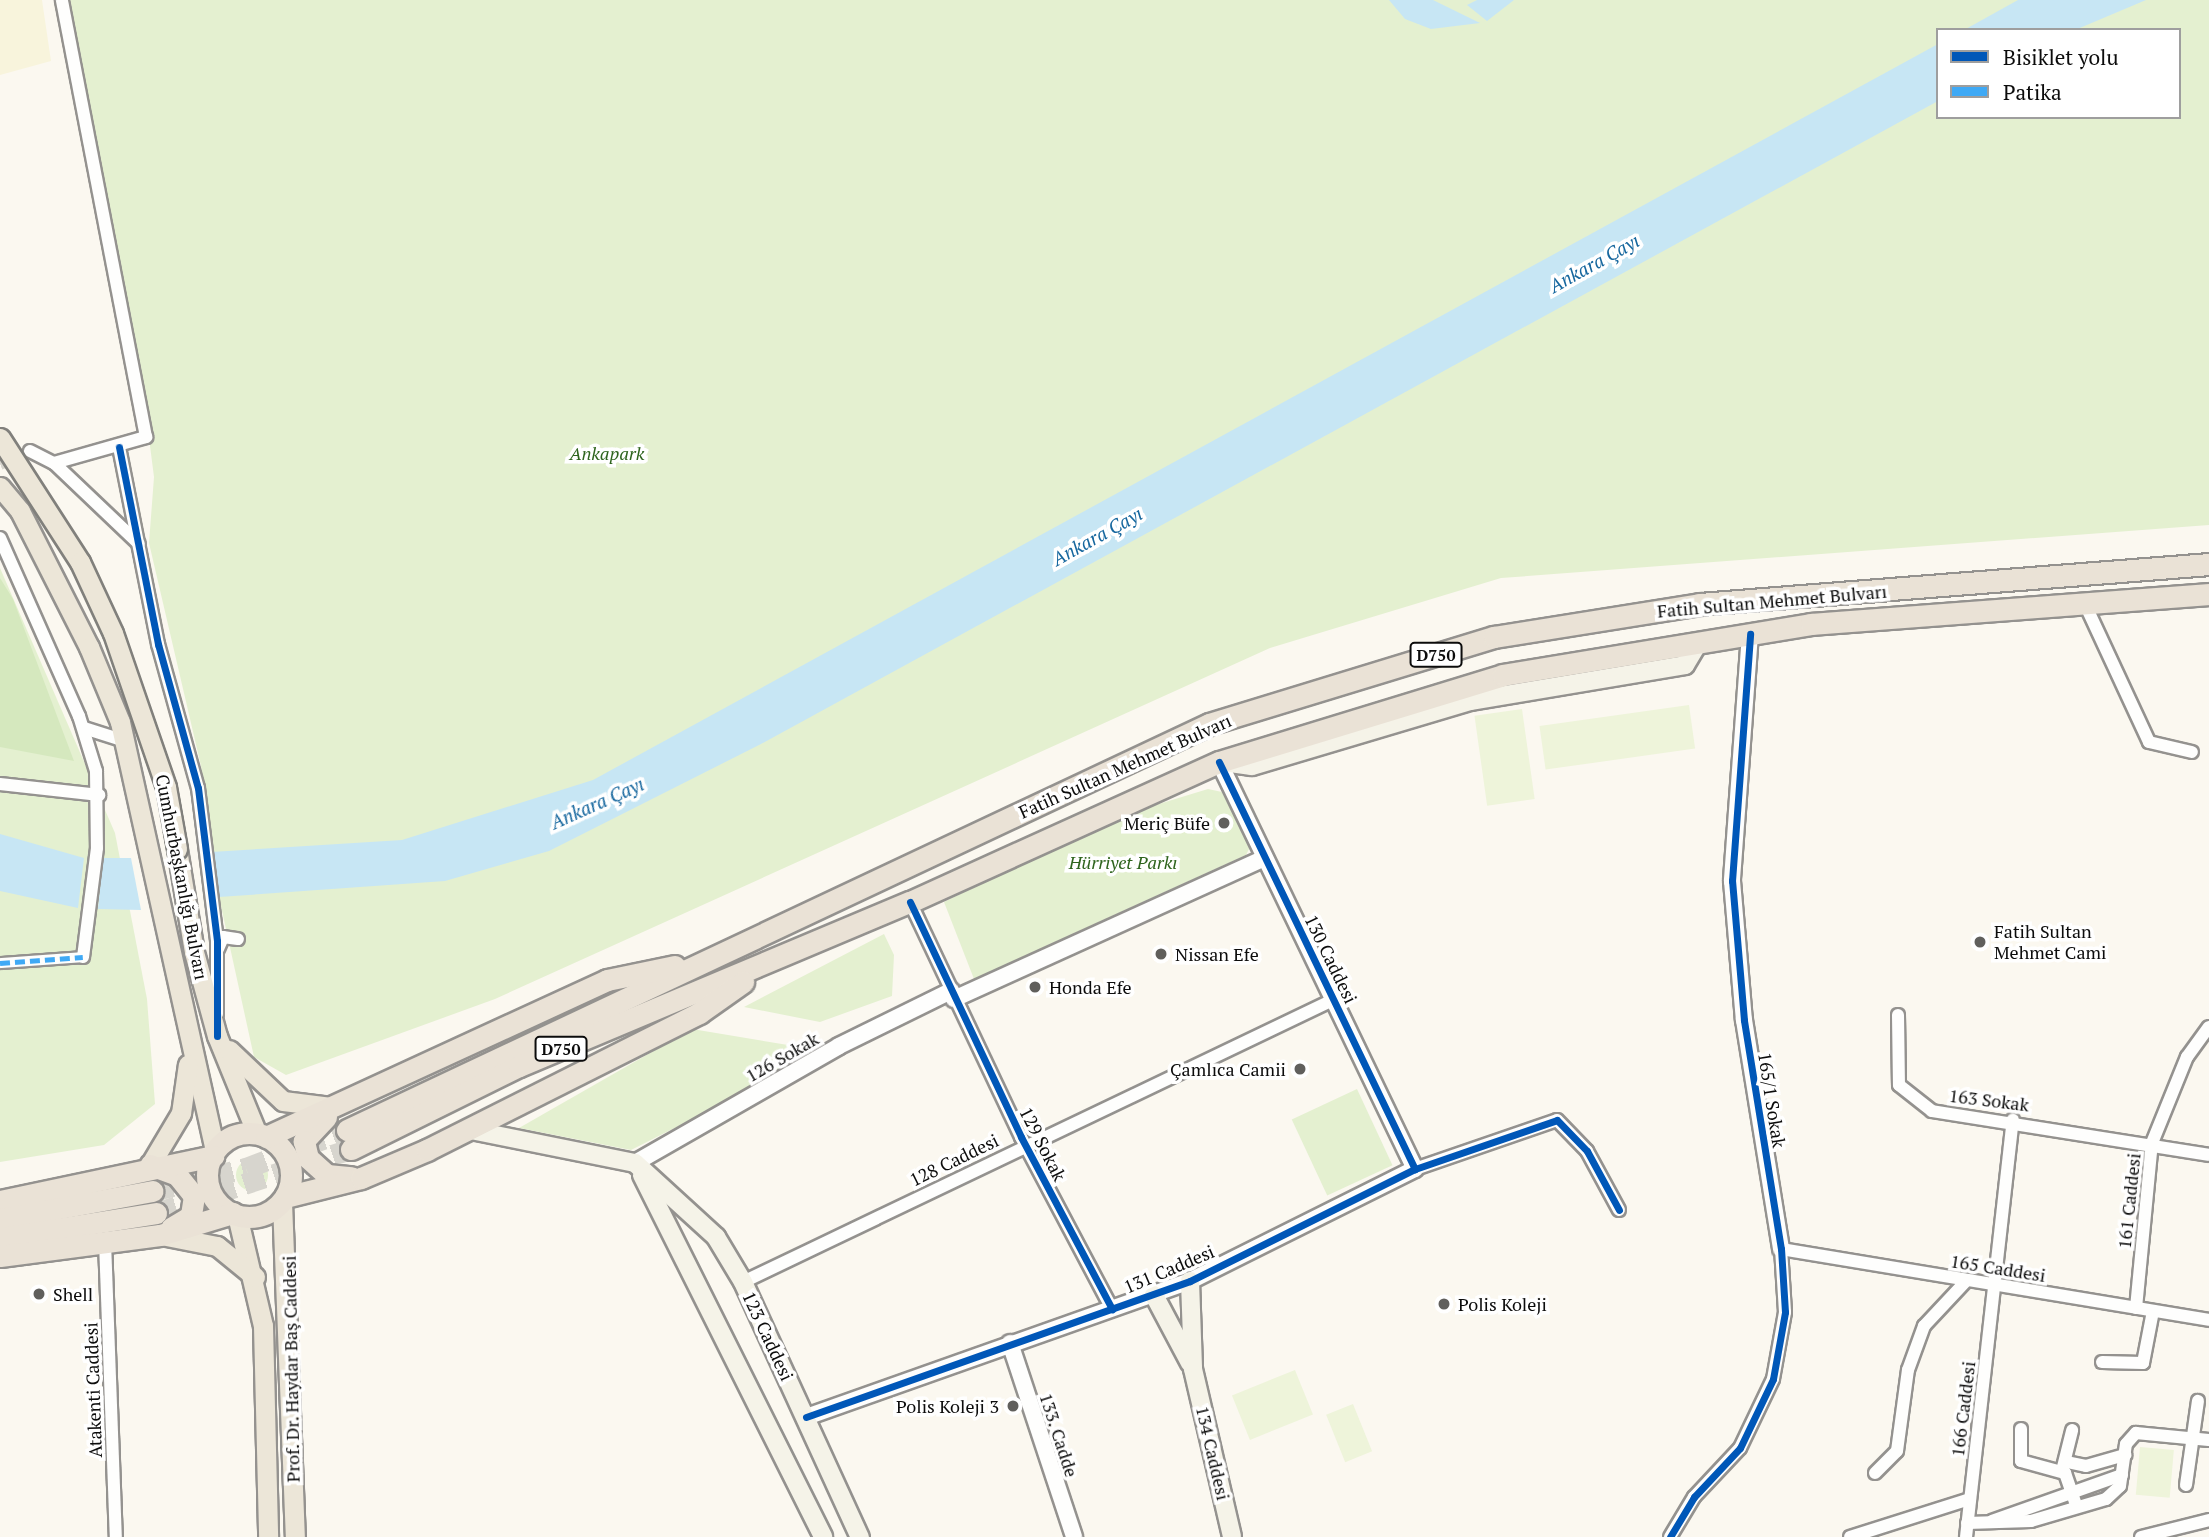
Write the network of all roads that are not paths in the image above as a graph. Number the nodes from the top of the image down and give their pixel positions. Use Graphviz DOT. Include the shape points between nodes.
graph roads {
  1 [pos="62,0"];
  2 [pos="0,438"];
  3 [pos="119,447"];
  4 [pos="30,452"];
  5 [pos="54,463"];
  6 [pos="0,486"];
  7 [pos="0,538"];
  8 [pos="139,544"];
  9 [pos="2209,564"];
  10 [pos="2209,594"];
  11 [pos="2085,604"];
  12 [pos="1750,634"];
  13 [pos="84,728"];
  14 [pos="125,741"];
  15 [pos="2192,752"];
  16 [pos="1219,762"];
  17 [pos="0,784"];
  18 [pos="99,795"];
  19 [pos="1265,858"];
  20 [pos="910,902"];
  21 [pos="238,939"];
  22 [pos="217,953"];
  23 [pos="718,956"];
  24 [pos="83,957"];
  25 [pos="775,959"];
  26 [pos="0,963"];
  27 [pos="953,995"];
  28 [pos="1333,1000"];
  29 [pos="1898,1015"];
  30 [pos="2209,1027"];
  31 [pos="217,1036"];
  32 [pos="189,1046"];
  33 [pos="339,1107"];
  34 [pos="2013,1119"];
  35 [pos="471,1129"];
  36 [pos="262,1135"];
  37 [pos="2152,1143"];
  38 [pos="1026,1145"];
  39 [pos="214,1153"];
  40 [pos="2209,1155"];
  41 [pos="635,1163"];
  42 [pos="150,1165"];
  43 [pos="1415,1169"];
  44 [pos="361,1178"];
  45 [pos="152,1191"];
  46 [pos="283,1199"];
  47 [pos="0,1201"];
  48 [pos="1619,1210"];
  49 [pos="156,1213"];
  50 [pos="235,1214"];
  51 [pos="0,1219"];
  52 [pos="160,1235"];
  53 [pos="0,1238"];
  54 [pos="105,1242"];
  55 [pos="1781,1249"];
  56 [pos="0,1256"];
  57 [pos="257,1280"];
  58 [pos="1967,1280"];
  59 [pos="1189,1281"];
  60 [pos="743,1282"];
  61 [pos="1995,1284"];
  62 [pos="1154,1295"];
  63 [pos="2136,1308"];
  64 [pos="1112,1309"];
  65 [pos="2152,1311"];
  66 [pos="2209,1320"];
  67 [pos="1010,1343"];
  68 [pos="2102,1362"];
  69 [pos="1193,1369"];
  70 [pos="2198,1401"];
  71 [pos="806,1417"];
  72 [pos="2021,1429"];
  73 [pos="2072,1430"];
  74 [pos="2193,1438"];
  75 [pos="2209,1440"];
  76 [pos="2125,1455"];
  77 [pos="2064,1466"];
  78 [pos="1875,1473"];
  79 [pos="2122,1475"];
  80 [pos="2186,1485"];
  81 [pos="2073,1495"];
  82 [pos="1970,1499"];
  83 [pos="2077,1509"];
  84 [pos="2209,1520"];
  85 [pos="1992,1521"];
  86 [pos="1967,1522"];
  87 [pos="116,1537"];
  88 [pos="268,1537"];
  89 [pos="295,1537"];
  90 [pos="823,1537"];
  91 [pos="860,1537"];
  92 [pos="1074,1537"];
  93 [pos="1232,1537"];
  94 [pos="1670,1537"];
  95 [pos="1850,1537"];
  96 [pos="1965,1537"];
  97 [pos="2141,1537"];
  1 -- 3 [label="street" via="146,437"];
  2 -- 31 [label="main road, Cumhurbaşkanlığı Bulvarı, bridge" via="80,562 113,633 166,787 185,911"];
  3 -- 5 [label="street"];
  3 -- 8 [label="street"];
  4 -- 5 [label="street"];
  5 -- 8 [label="street"];
  6 -- 14 [label="main road, Cumhurbaşkanlığı Bulvarı" via="20,511 89,647"];
  7 -- 13 [label="street"];
  8 -- 22 [label="street" via="198,788"];
  9 -- 23 [label="highway, Fatih Sultan Mehmet Bulvarı / D750" via="1700,604 1494,637 1209,724"];
  10 -- 11 [label="highway, Fatih Sultan Mehmet Bulvarı / D750"];
  11 -- 12 [label="highway, Fatih Sultan Mehmet Bulvarı / D750"];
  11 -- 15 [label="street" via="2149,742"];
  12 -- 16 [label="highway, Fatih Sultan Mehmet Bulvarı / D750" via="1503,675"];
  12 -- 55 [label="street, 165/1 Sokak" via="1732,881 1744,1020"];
  13 -- 14 [label="street"];
  13 -- 18 [label="street"];
  14 -- 32 [label="main road, Cumhurbaşkanlığı Bulvarı"];
  16 -- 19 [label="street, 130 Caddesi"];
  16 -- 20 [label="highway, Fatih Sultan Mehmet Bulvarı / D750"];
  17 -- 18 [label="street"];
  18 -- 24 [label="street"];
  19 -- 27 [label="street, 126 Sokak"];
  19 -- 28 [label="street, 130 Caddesi"];
  20 -- 25 [label="highway, Fatih Sultan Mehmet Bulvarı / D750"];
  20 -- 27 [label="street, 129 Sokak"];
  21 -- 22 [label="street" via="222,937"];
  22 -- 31 [label="street"];
  23 -- 25 [label="highway, Fatih Sultan Mehmet Bulvarı / D750" via="349,1139"];
  23 -- 33 [label="highway" via="607,980"];
  24 -- 26 [label="street"];
  25 -- 35 [label="highway" via="698,1013"];
  27 -- 38 [label="street, 129 Sokak"];
  27 -- 41 [label="street, 126 Sokak" via="839,1046"];
  28 -- 38 [label="street, 128 Caddesi"];
  28 -- 43 [label="street, 130 Caddesi"];
  29 -- 34 [label="street, 163 Sokak" via="1899,1085 1932,1111"];
  30 -- 37 [label="street, 161 Caddesi" via="2187,1057"];
  31 -- 33 [label="main road" via="284,1101"];
  31 -- 36 [label="main road, Cumhurbaşkanlığı Bulvarı"];
  32 -- 39 [label="main road, Cumhurbaşkanlığı Bulvarı"];
  32 -- 42 [label="main road" via="181,1114"];
  33 -- 36 [label="highway"];
  33 -- 44 [label="highway" via="304,1141 309,1158 327,1175"];
  34 -- 37 [label="street, 163 Sokak"];
  34 -- 61 [label="street, 166 Caddesi"];
  35 -- 41 [label="main road"];
  35 -- 44 [label="highway"];
  36 -- 39 [label="highway" via="238,1135"];
  36 -- 46 [label="highway" via="290,1166"];
  37 -- 40 [label="street, 163 Sokak"];
  37 -- 63 [label="street, 161 Caddesi"];
  38 -- 60 [label="street, 128 Caddesi"];
  38 -- 64 [label="street, 129 Sokak"];
  39 -- 42 [label="highway"];
  39 -- 50 [label="highway" via="209,1186"];
  41 -- 60 [label="main road, 123 Caddesi" via="716,1237"];
  41 -- 90 [label="main road"];
  42 -- 47 [label="highway"];
  42 -- 52 [label="highway" via="177,1175 194,1196 191,1216"];
  43 -- 48 [label="street" via="1557,1120 1587,1151"];
  43 -- 59 [label="street, 131 Caddesi"];
  44 -- 46 [label="highway"];
  45 -- 51 [label="highway"];
  46 -- 50 [label="highway" via="259,1216"];
  46 -- 89 [label="main road, Prof. Dr. Haydar Baş Caddesi"];
  49 -- 53 [label="highway"];
  50 -- 52 [label="highway"];
  50 -- 57 [label="main road, Prof. Dr. Haydar Baş Caddesi"];
  52 -- 54 [label="highway"];
  52 -- 57 [label="main road" via="217,1246"];
  54 -- 56 [label="highway"];
  54 -- 87 [label="street, Atakenti Caddesi"];
  55 -- 58 [label="street, 165 Caddesi"];
  55 -- 94 [label="street, 165/1 Sokak" via="1785,1312 1773,1379 1741,1448 1694,1497"];
  57 -- 88 [label="main road, Prof. Dr. Haydar Baş Caddesi"];
  58 -- 61 [label="street, 165 Caddesi"];
  58 -- 78 [label="street" via="1924,1326 1908,1370 1897,1451"];
  59 -- 62 [label="street, 131 Caddesi"];
  59 -- 69 [label="main road, 134 Caddesi"];
  60 -- 71 [label="main road, 123 Caddesi"];
  61 -- 63 [label="street, 165 Caddesi"];
  61 -- 82 [label="street, 166 Caddesi"];
  62 -- 64 [label="street, 131 Caddesi"];
  62 -- 69 [label="main road, 134 Caddesi"];
  63 -- 65 [label="street, 165 Caddesi"];
  64 -- 67 [label="street, 131 Caddesi"];
  65 -- 66 [label="street, 165 Caddesi"];
  65 -- 68 [label="street" via="2143,1363"];
  67 -- 71 [label="street, 131 Caddesi"];
  67 -- 92 [label="street, 133. Cadde"];
  69 -- 93 [label="main road, 134 Caddesi"];
  70 -- 74 [label="street"];
  71 -- 91 [label="main road, 123 Caddesi"];
  72 -- 77 [label="street" via="2023,1464"];
  73 -- 77 [label="street"];
  74 -- 75 [label="street"];
  74 -- 76 [label="street" via="2141,1432 2128,1440"];
  74 -- 80 [label="street"];
  76 -- 77 [label="street" via="2086,1466"];
  76 -- 79 [label="street"];
  77 -- 81 [label="street"];
  79 -- 81 [label="street"];
  79 -- 83 [label="street" via="2111,1497"];
  81 -- 83 [label="street"];
  81 -- 85 [label="street"];
  82 -- 86 [label="street, 166 Caddesi"];
  82 -- 95 [label="street"];
  83 -- 85 [label="street"];
  84 -- 97 [label="street"];
  85 -- 86 [label="street"];
  86 -- 96 [label="street, 166 Caddesi"];
}
